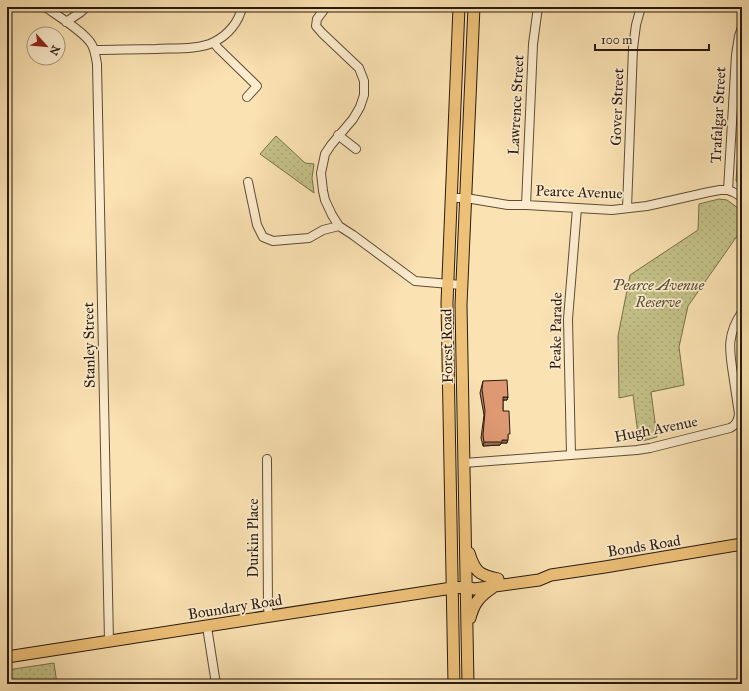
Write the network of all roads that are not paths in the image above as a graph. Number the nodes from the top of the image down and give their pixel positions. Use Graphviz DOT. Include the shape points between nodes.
graph roads {
  1 [pos="45,7"];
  2 [pos="242,7"];
  3 [pos="326,7"];
  4 [pos="459,7"];
  5 [pos="474,7"];
  6 [pos="538,7"];
  7 [pos="640,7"];
  8 [pos="84,10"];
  9 [pos="66,22"];
  10 [pos="742,27"];
  11 [pos="214,43"];
  12 [pos="94,50"];
  13 [pos="247,97"];
  14 [pos="338,135"];
  15 [pos="356,149"];
  16 [pos="248,182"];
  17 [pos="728,190"];
  18 [pos="742,197"];
  19 [pos="451,198"];
  20 [pos="466,198"];
  21 [pos="526,205"];
  22 [pos="577,208"];
  23 [pos="627,208"];
  24 [pos="339,226"];
  25 [pos="448,285"];
  26 [pos="461,286"];
  27 [pos="742,312"];
  28 [pos="572,455"];
  29 [pos="267,459"];
  30 [pos="464,463"];
  31 [pos="466,543"];
  32 [pos="742,544"];
  33 [pos="496,583"];
  34 [pos="467,587"];
  35 [pos="452,588"];
  36 [pos="269,617"];
  37 [pos="207,627"];
  38 [pos="467,627"];
  39 [pos="109,641"];
  40 [pos="7,657"];
  41 [pos="216,684"];
  42 [pos="454,684"];
  43 [pos="468,684"];
  1 -- 9 [label="street"];
  2 -- 11 [label="street" via="235,25"];
  3 -- 14 [label="street" via="317,19 316,26 359,68 365,89 360,107"];
  4 -- 19 [label="main road, Forest Road"];
  5 -- 20 [label="main road, Forest Road"];
  6 -- 21 [label="street, Lawrence Street" via="533,44"];
  7 -- 23 [label="street, Gover Street" via="632,60"];
  8 -- 9 [label="street"];
  9 -- 12 [label="street" via="87,38"];
  10 -- 17 [label="street, Trafalgar Street" via="736,55"];
  11 -- 12 [label="street" via="180,49"];
  11 -- 13 [label="street" via="257,86"];
  12 -- 39 [label="street, Stanley Street" via="97,70"];
  14 -- 15 [label="street"];
  14 -- 24 [label="street" via="325,154 321,177 325,200"];
  16 -- 24 [label="street" via="257,224 263,237 273,241 309,238 323,230"];
  17 -- 18 [label="street"];
  17 -- 23 [label="street, Pearce Avenue"];
  19 -- 20 [label="street, Pearce Avenue"];
  19 -- 25 [label="main road, Forest Road"];
  20 -- 21 [label="street, Pearce Avenue" via="508,205"];
  20 -- 26 [label="main road, Forest Road"];
  21 -- 22 [label="street, Pearce Avenue"];
  22 -- 23 [label="street, Pearce Avenue"];
  22 -- 28 [label="street, Peake Parade" via="568,319"];
  24 -- 25 [label="street" via="415,281"];
  25 -- 26 [label="street"];
  25 -- 35 [label="main road, Forest Road"];
  26 -- 30 [label="main road, Forest Road"];
  27 -- 28 [label="street, Hugh Avenue" via="734,325 730,347 739,414 734,426 650,448"];
  28 -- 30 [label="street, Hugh Avenue"];
  29 -- 36 [label="street, Durkin Place"];
  30 -- 31 [label="main road, Forest Road"];
  31 -- 33 [label="main road" via="471,561 478,571"];
  31 -- 34 [label="main road, Forest Road"];
  32 -- 33 [label="main road, Bonds Road" via="551,575 540,573"];
  33 -- 34 [label="main road, Bonds Road" via="474,582"];
  33 -- 38 [label="main road" via="476,602"];
  34 -- 35 [label="main road, Boundary Road"];
  34 -- 38 [label="main road, Forest Road"];
  35 -- 36 [label="main road, Boundary Road"];
  35 -- 42 [label="main road, Forest Road"];
  36 -- 37 [label="main road, Boundary Road"];
  37 -- 39 [label="main road, Boundary Road"];
  37 -- 41 [label="street"];
  38 -- 43 [label="main road, Forest Road"];
  39 -- 40 [label="main road, Boundary Road"];
}
